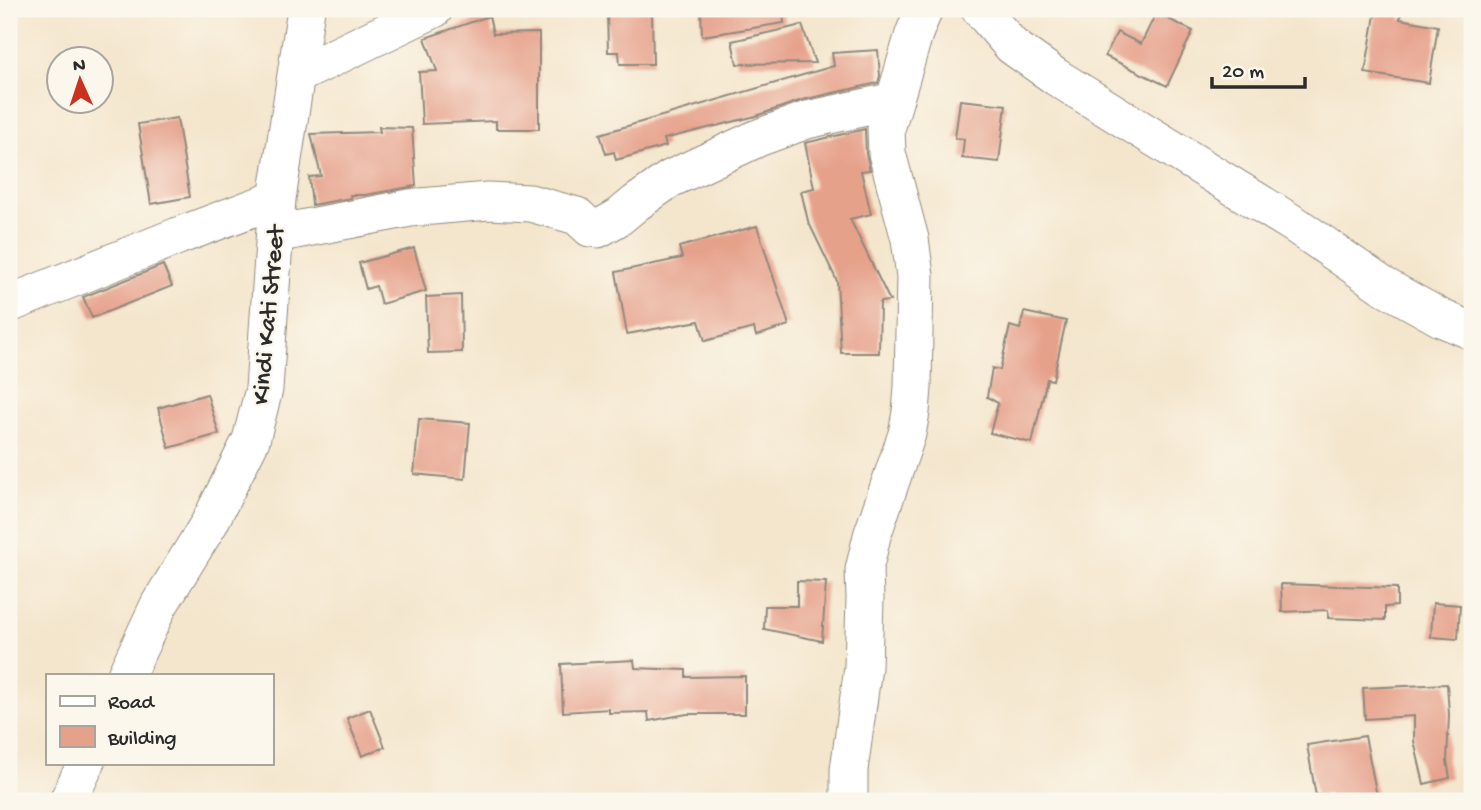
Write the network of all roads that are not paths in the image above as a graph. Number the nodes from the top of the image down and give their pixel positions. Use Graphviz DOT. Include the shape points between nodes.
graph roads {
  1 [pos="306,9"];
  2 [pos="434,9"];
  3 [pos="924,9"];
  4 [pos="980,9"];
  5 [pos="297,75"];
  6 [pos="894,101"];
  7 [pos="276,217"];
  8 [pos="9,304"];
  9 [pos="1472,331"];
  10 [pos="126,674"];
  11 [pos="86,764"];
  12 [pos="68,801"];
  13 [pos="849,801"];
  1 -- 5 [label="street, Kindi Kati Street"];
  2 -- 5 [label="street"];
  3 -- 6 [label="street"];
  4 -- 9 [label="street" via="1012,46 1056,77 1297,226 1382,285"];
  5 -- 7 [label="street, Kindi Kati Street"];
  6 -- 7 [label="street" via="807,120 758,138 670,179 598,229 577,216 530,203 488,201"];
  6 -- 13 [label="street" via="886,129 887,153 911,239 913,387 907,434 864,570 863,667"];
  7 -- 8 [label="street" via="178,236"];
  7 -- 10 [label="street, Kindi Kati Street" via="264,389 251,440 210,522 159,605"];
  11 -- 12 [label="street"];
}
